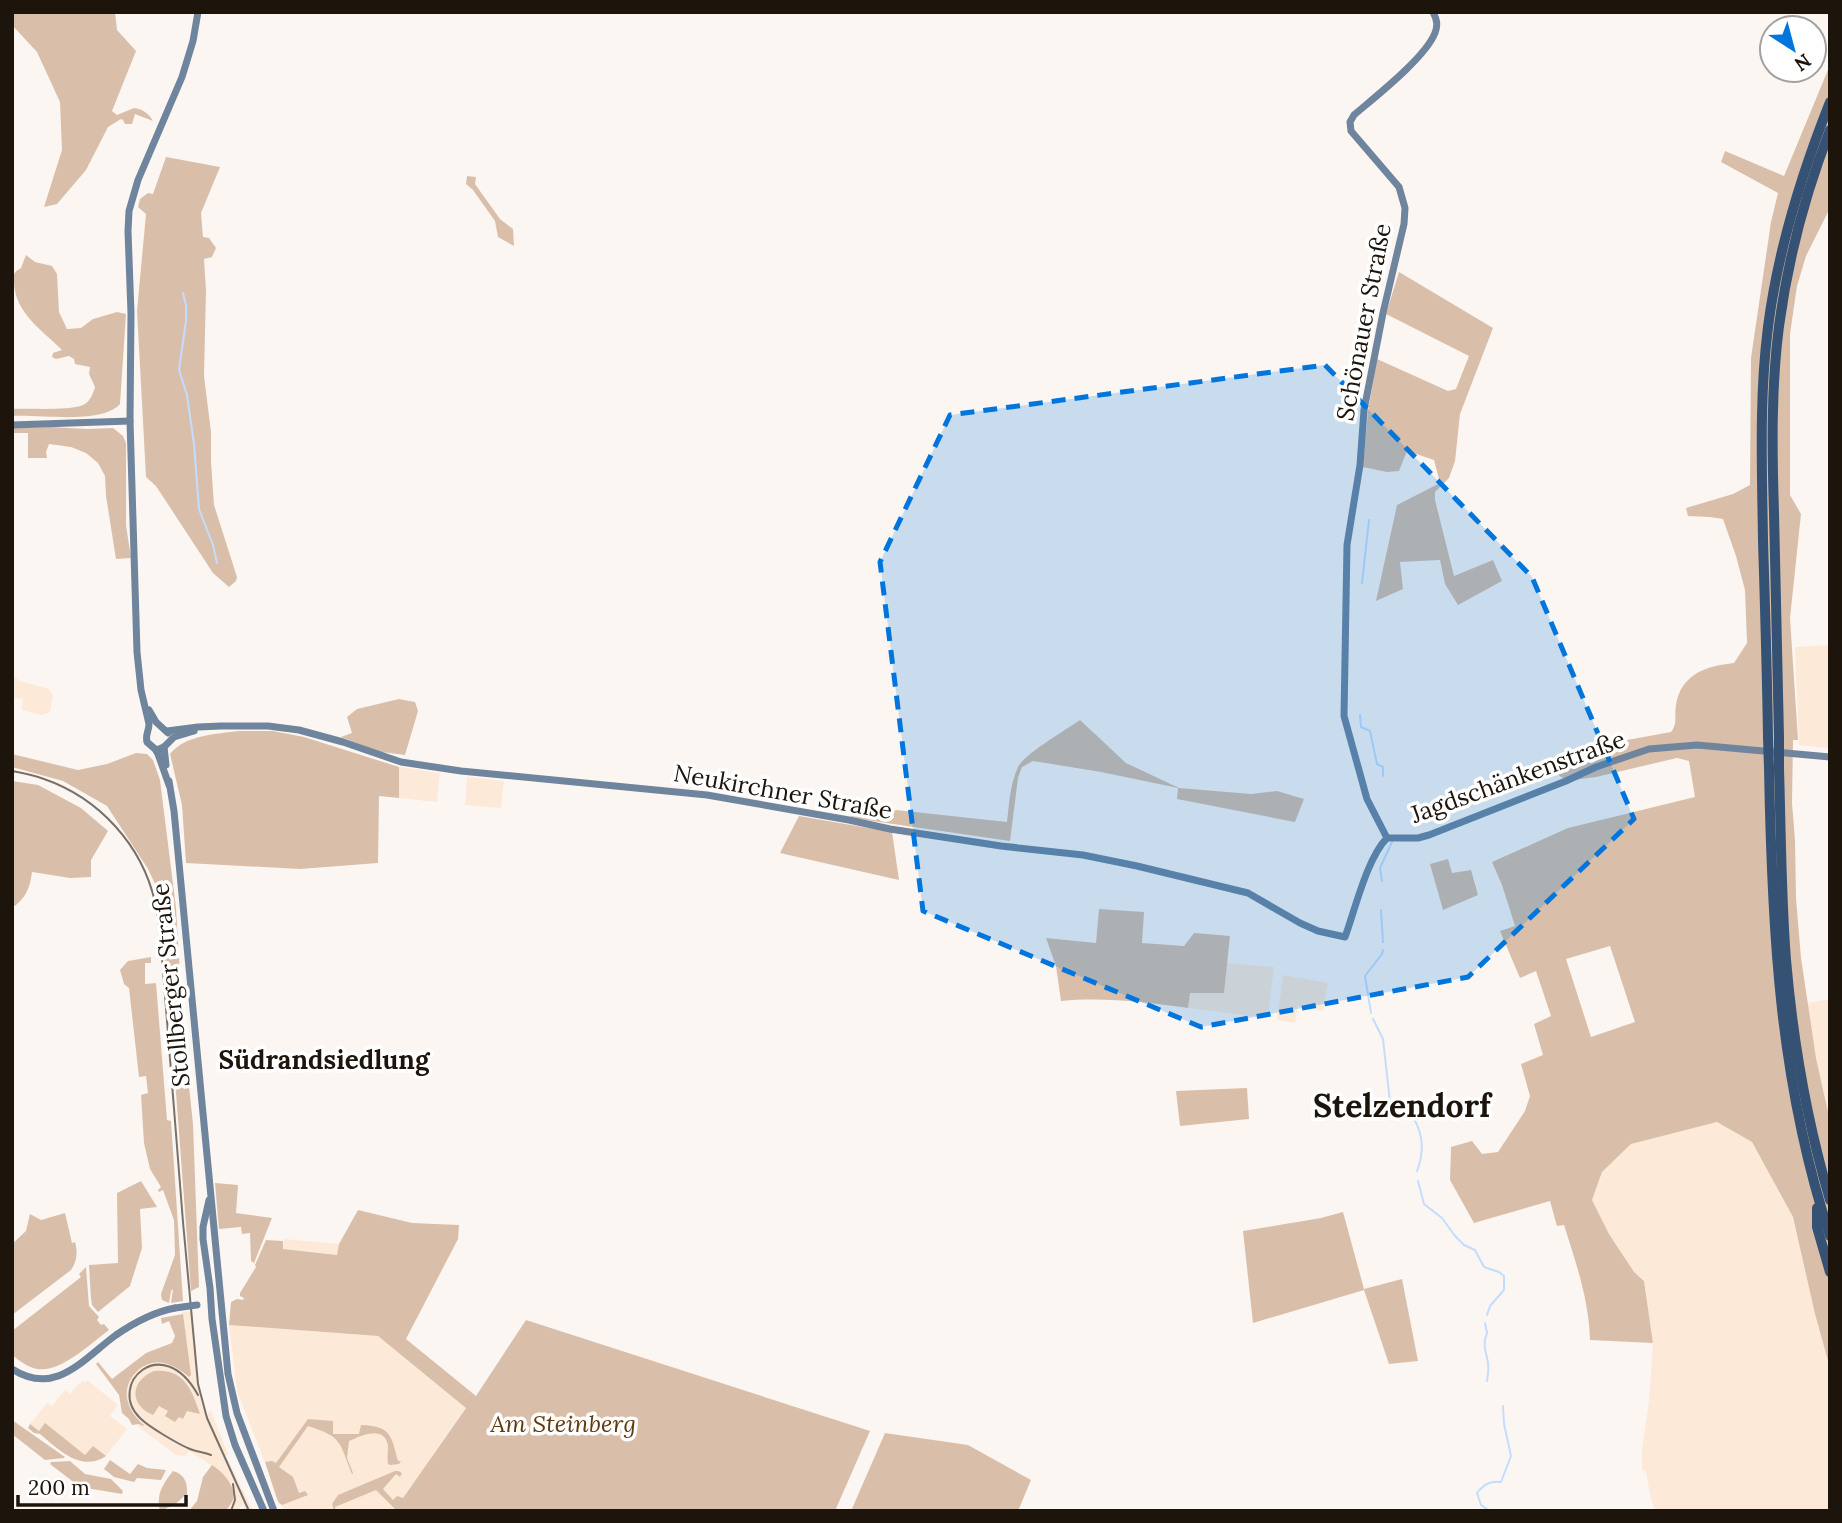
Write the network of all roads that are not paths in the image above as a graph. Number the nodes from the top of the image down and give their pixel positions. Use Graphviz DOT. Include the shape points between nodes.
graph roads {
  1 [pos="198,12"];
  2 [pos="1433,12"];
  3 [pos="1830,102"];
  4 [pos="1830,131"];
  5 [pos="131,421"];
  6 [pos="12,425"];
  7 [pos="1768,494"];
  8 [pos="144,701"];
  9 [pos="204,727"];
  10 [pos="163,729"];
  11 [pos="149,730"];
  12 [pos="162,746"];
  13 [pos="1830,757"];
  14 [pos="1774,768"];
  15 [pos="1387,838"];
  16 [pos="1814,1137"];
  17 [pos="1830,1179"];
  18 [pos="210,1182"];
  19 [pos="1818,1194"];
  20 [pos="1830,1200"];
  21 [pos="1830,1236"];
  22 [pos="1830,1272"];
  23 [pos="220,1301"];
  24 [pos="211,1303"];
  25 [pos="12,1369"];
  26 [pos="264,1511"];
  27 [pos="274,1511"];
  1 -- 5 [label="main road" via="182,78 129,211"];
  2 -- 15 [label="main road, Schönauer Straße" via="1437,23 1432,39 1350,122 1351,131 1399,187 1405,208 1364,410 1347,545 1344,716 1367,799"];
  3 -- 7 [label="highway" via="1794,201 1773,293 1762,401"];
  4 -- 7 [label="highway" via="1802,212 1784,295 1775,363"];
  5 -- 6 [label="main road"];
  5 -- 8 [label="main road" via="137,652"];
  7 -- 14 [label="highway, bridge"];
  8 -- 10 [label="main road"];
  8 -- 11 [label="main road"];
  9 -- 10 [label="main road, Neukirchner Straße"];
  9 -- 12 [label="main road, Neukirchner Straße"];
  9 -- 15 [label="main road, Neukirchner Straße" via="299,730 401,762 707,795 890,830 1083,855 1248,893 1300,923 1345,937 1368,870"];
  10 -- 11 [label="main road, Neukirchner Straße"];
  10 -- 12 [label="main road"];
  11 -- 12 [label="main road" via="147,742"];
  12 -- 18 [label="main road, Stollberger Straße" via="174,811"];
  13 -- 15 [label="main road, Jagdschänkenstraße" via="1697,745 1648,749 1429,835"];
  14 -- 16 [label="highway" via="1786,961"];
  14 -- 19 [label="highway" via="1774,923 1782,1020"];
  16 -- 17 [label="highway"];
  16 -- 20 [label="highway"];
  18 -- 23 [label="main road, Stollberger Straße"];
  18 -- 24 [label="main road, Stollberger Straße" via="203,1239"];
  19 -- 21 [label="highway"];
  19 -- 22 [label="highway" via="1817,1227"];
  23 -- 24 [label="main road"];
  23 -- 27 [label="main road, Stollberger Straße" via="234,1402"];
  24 -- 25 [label="main road, bridge" via="158,1311 62,1375 35,1379"];
  24 -- 26 [label="main road, Stollberger Straße" via="226,1416"];
}
